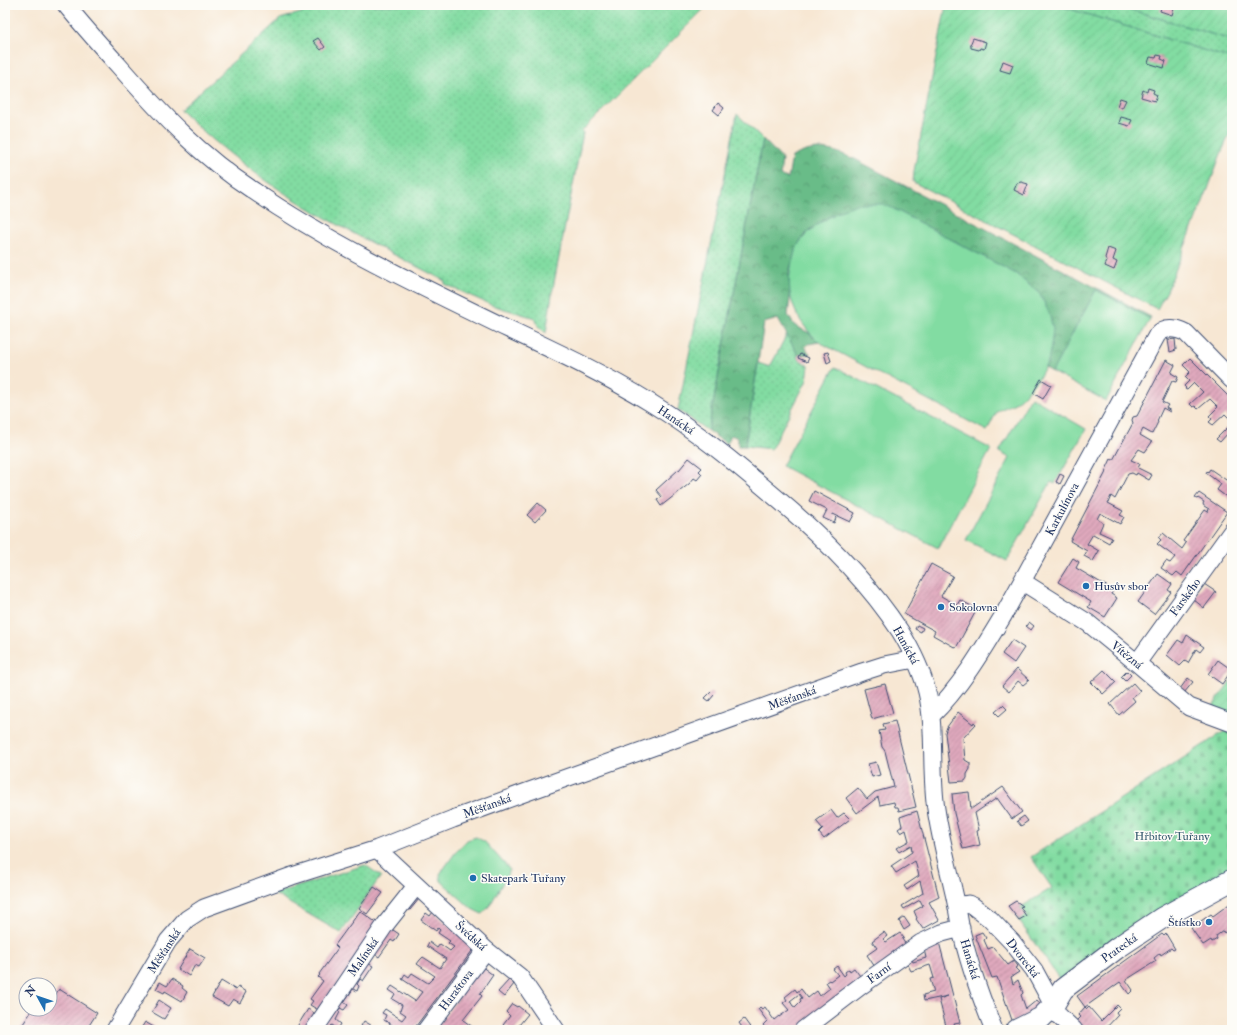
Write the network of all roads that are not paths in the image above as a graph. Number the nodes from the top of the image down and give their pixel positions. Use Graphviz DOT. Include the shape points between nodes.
graph roads {
  1 [pos="66,5"];
  2 [pos="1232,380"];
  3 [pos="1232,531"];
  4 [pos="1023,582"];
  5 [pos="915,659"];
  6 [pos="1137,662"];
  7 [pos="955,689"];
  8 [pos="927,690"];
  9 [pos="931,716"];
  10 [pos="1232,724"];
  11 [pos="377,849"];
  12 [pos="1232,880"];
  13 [pos="416,886"];
  14 [pos="957,906"];
  15 [pos="961,928"];
  16 [pos="486,950"];
  17 [pos="1053,1006"];
  18 [pos="115,1030"];
  19 [pos="314,1030"];
  20 [pos="426,1030"];
  21 [pos="556,1030"];
  22 [pos="803,1030"];
  23 [pos="994,1030"];
  24 [pos="1017,1030"];
  25 [pos="1074,1030"];
  1 -- 5 [label="street, Hanácká" via="182,135 219,167 251,189 304,223 404,278 536,342 650,402 730,459 796,515 842,560 900,632"];
  2 -- 4 [label="street, Karkulínova" via="1186,333 1174,329 1161,331"];
  3 -- 6 [label="street, Farského"];
  4 -- 6 [label="street, Vítězná" via="1088,623"];
  4 -- 7 [label="street, Karkulínova" via="993,634"];
  5 -- 8 [label="street, Hanácká"];
  5 -- 11 [label="street, Měšťanská" via="862,672 531,790"];
  6 -- 10 [label="street, Vítězná" via="1189,707"];
  7 -- 8 [label="street"];
  7 -- 9 [label="street, Karkulínova"];
  8 -- 9 [label="street, Hanácká"];
  9 -- 14 [label="street, Hanácká" via="932,771 936,806"];
  11 -- 13 [label="street, Švédská"];
  11 -- 18 [label="street, Měšťanská" via="279,881 194,913 168,941"];
  12 -- 17 [label="main road, Pratecká" via="1162,918 1117,948 1067,986"];
  13 -- 16 [label="street, Švédská"];
  13 -- 19 [label="street, Malínská" via="385,925"];
  14 -- 15 [label="street, Hanácká"];
  14 -- 17 [label="street, Dvorecká" via="968,904 990,919 1034,970"];
  15 -- 22 [label="street, Farní" via="921,943"];
  15 -- 23 [label="street, Hanácká"];
  16 -- 20 [label="street, Haraštova"];
  16 -- 21 [label="street, Švédská" via="520,977"];
  17 -- 24 [label="main road, Pratecká" via="1041,1018"];
  17 -- 25 [label="street, Dvorecká" via="1059,1016"];
}
